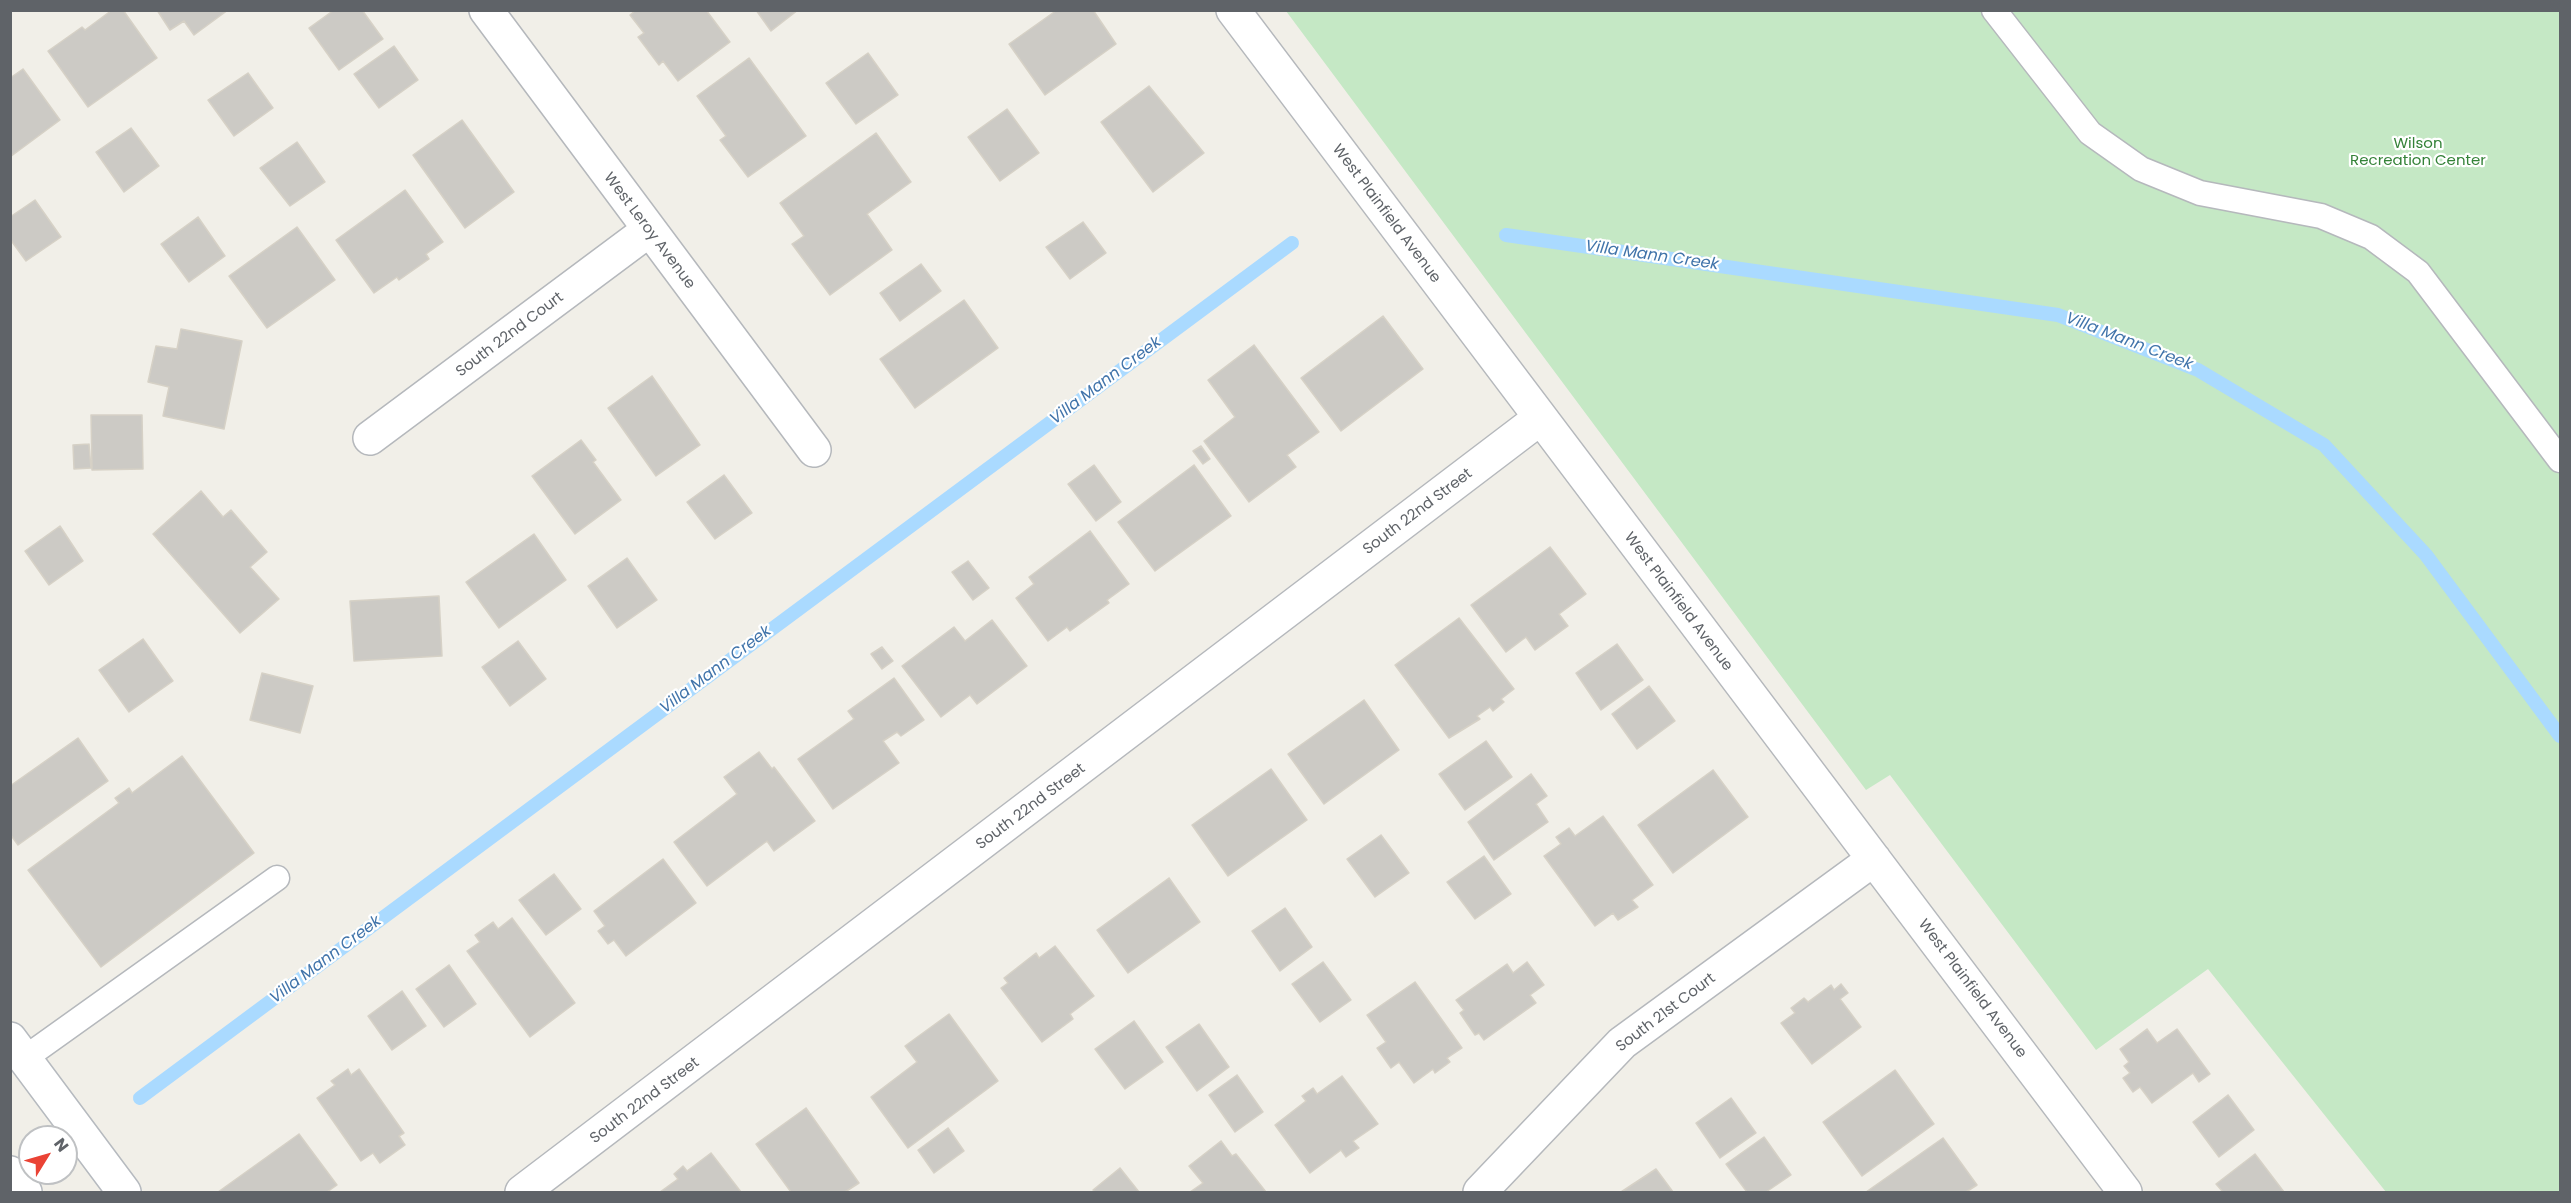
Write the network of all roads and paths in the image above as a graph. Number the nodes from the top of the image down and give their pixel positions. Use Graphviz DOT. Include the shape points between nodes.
graph roads {
  1 [pos="486,10"];
  2 [pos="1233,10"];
  3 [pos="1994,10"];
  4 [pos="649,230"];
  5 [pos="1539,419"];
  6 [pos="370,438"];
  7 [pos="814,450"];
  8 [pos="2560,460"];
  9 [pos="1874,860"];
  10 [pos="277,878"];
  11 [pos="18,1049"];
  12 [pos="10,1173"];
  13 [pos="25,1192"];
  14 [pos="124,1192"];
  15 [pos="522,1192"];
  16 [pos="1480,1192"];
  17 [pos="2125,1192"];
  1 -- 4 [label="street, West Leroy Avenue"];
  2 -- 5 [label="street, West Plainfield Avenue"];
  3 -- 8 [label="lane" via="2090,133 2141,168 2200,193 2320,216 2371,237 2418,272"];
  4 -- 6 [label="street, South 22nd Court"];
  4 -- 7 [label="street, West Leroy Avenue"];
  5 -- 9 [label="street, West Plainfield Avenue"];
  5 -- 15 [label="street, South 22nd Street"];
  9 -- 16 [label="street, South 21st Court" via="1622,1043"];
  9 -- 17 [label="street, West Plainfield Avenue"];
  10 -- 11 [label="lane"];
  11 -- 14 [label="street"];
  12 -- 13 [label="street"];
}
